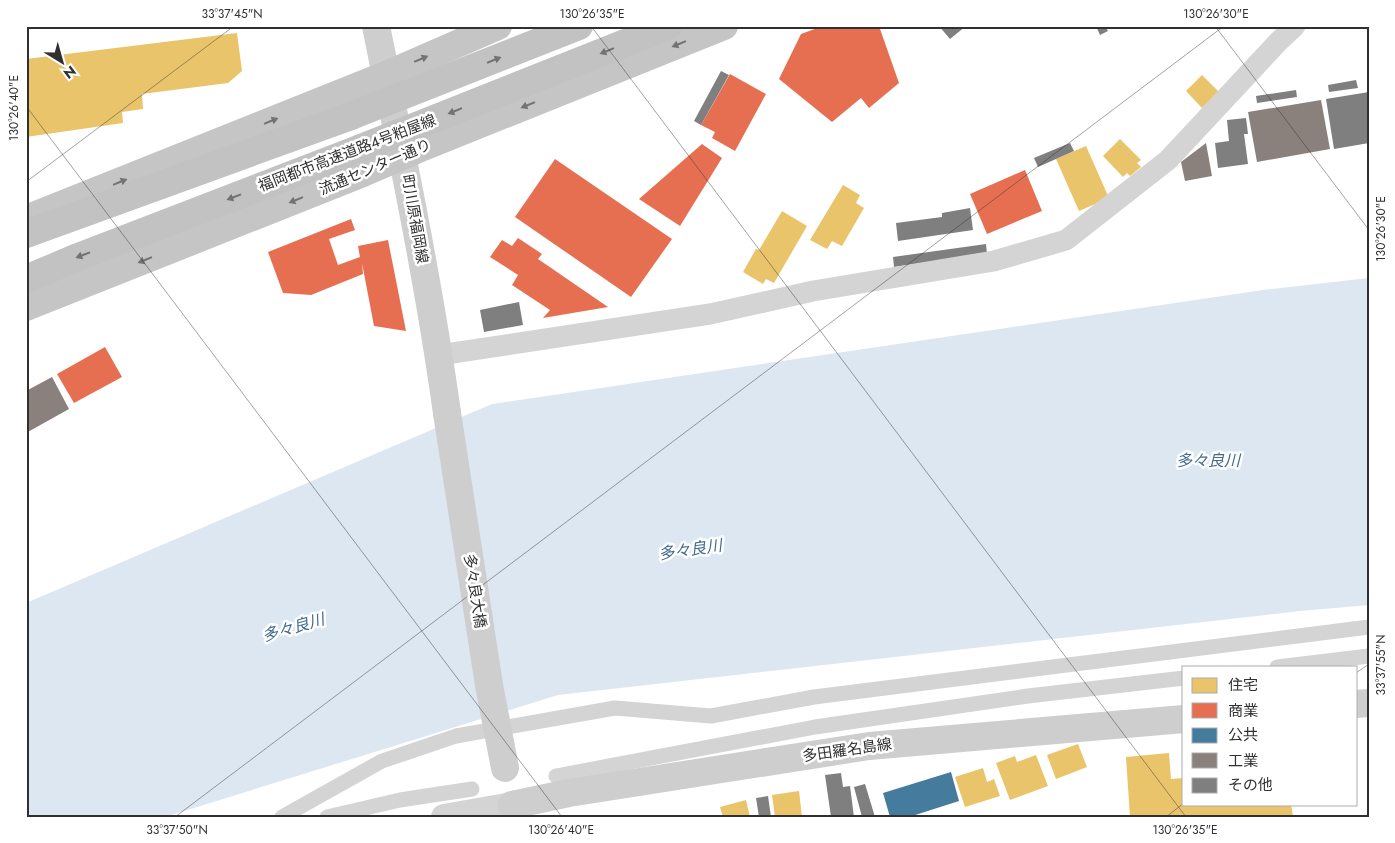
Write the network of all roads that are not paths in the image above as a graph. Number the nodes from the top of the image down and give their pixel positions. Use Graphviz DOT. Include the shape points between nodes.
graph roads {
  1 [pos="376,26"];
  2 [pos="498,26"];
  3 [pos="579,26"];
  4 [pos="668,26"];
  5 [pos="724,26"];
  6 [pos="1295,26"];
  7 [pos="386,74"];
  8 [pos="403,156"];
  9 [pos="26,219"];
  10 [pos="26,234"];
  11 [pos="26,279"];
  12 [pos="26,307"];
  13 [pos="439,354"];
  14 [pos="447,413"];
  15 [pos="1369,627"];
  16 [pos="1369,656"];
  17 [pos="1285,666"];
  18 [pos="1182,678"];
  19 [pos="1182,719"];
  20 [pos="556,776"];
  21 [pos="472,789"];
  22 [pos="515,811"];
  23 [pos="282,817"];
  24 [pos="328,817"];
  25 [pos="444,817"];
  1 -- 7 [label="main road, 町川原福岡線"];
  7 -- 2 [label="highway, one-way"];
  10 -- 3 [label="highway, one-way, bridge" via="352,116"];
  4 -- 11 [label="highway, 福岡都市高速道路4号粕屋線, one-way, bridge"];
  5 -- 8 [label="highway, 流通センター通り, one-way"];
  6 -- 13 [label="street" via="1168,160 1066,240 994,261 813,291 710,314"];
  7 -- 8 [label="main road, 町川原福岡線"];
  9 -- 7 [label="highway, one-way"];
  8 -- 12 [label="highway, 流通センター通り, one-way"];
  8 -- 13 [label="main road, 町川原福岡線"];
  13 -- 14 [label="main road, 町川原福岡線"];
  14 -- 22 [label="main road, 多々良大橋, bridge" via="489,685"];
  15 -- 23 [label="street" via="823,696 711,716 615,708 456,736 382,761"];
  16 -- 17 [label="street"];
  18 -- 20 [label="street" via="1028,696 815,727"];
  19 -- 22 [label="main road, 多田羅名島線" via="869,746 569,793"];
  21 -- 24 [label="street" via="400,800"];
  22 -- 25 [label="street"];
}
